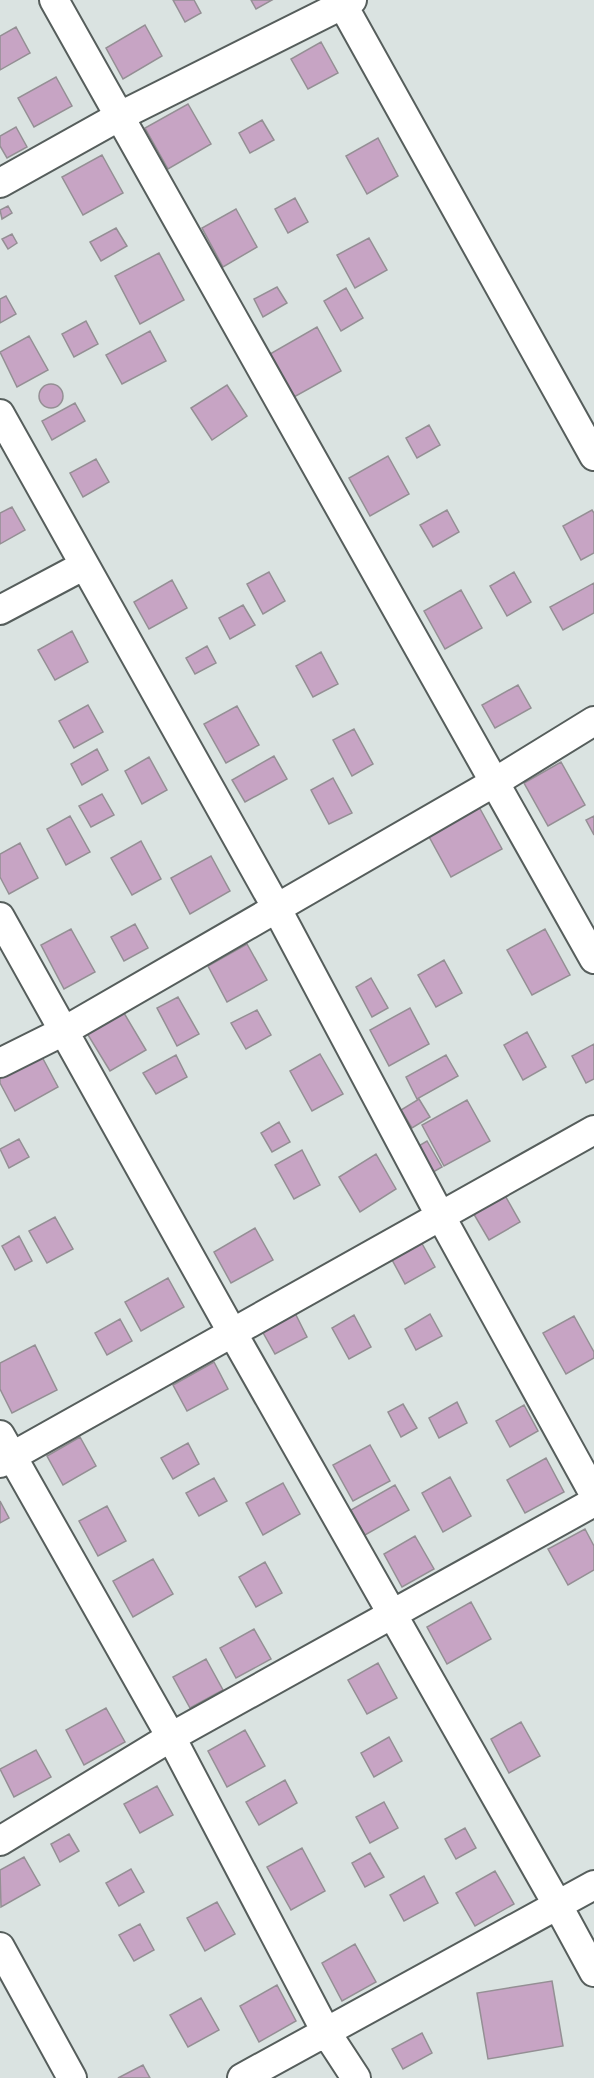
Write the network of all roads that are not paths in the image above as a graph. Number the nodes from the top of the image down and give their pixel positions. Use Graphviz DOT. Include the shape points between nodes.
graph roads {
  1 [pos="54,0"];
  2 [pos="345,2"];
  3 [pos="120,116"];
  4 [pos="0,183"];
  5 [pos="0,414"];
  6 [pos="594,456"];
  7 [pos="83,566"];
  8 [pos="0,610"];
  9 [pos="594,721"];
  10 [pos="495,782"];
  11 [pos="276,907"];
  12 [pos="0,916"];
  13 [pos="594,959"];
  14 [pos="64,1031"];
  15 [pos="0,1063"];
  16 [pos="594,1130"];
  17 [pos="441,1217"];
  18 [pos="232,1332"];
  19 [pos="4,1451"];
  20 [pos="594,1494"];
  21 [pos="594,1502"];
  22 [pos="392,1614"];
  23 [pos="171,1737"];
  24 [pos="0,1841"];
  25 [pos="594,1885"];
  26 [pos="557,1904"];
  27 [pos="0,1947"];
  28 [pos="594,1972"];
  29 [pos="326,2032"];
  30 [pos="72,2078"];
  31 [pos="242,2078"];
  32 [pos="356,2078"];
  1 -- 3 [label="street"];
  2 -- 3 [label="street"];
  2 -- 6 [label="street"];
  3 -- 4 [label="street"];
  3 -- 10 [label="street"];
  5 -- 7 [label="street"];
  7 -- 8 [label="street"];
  7 -- 11 [label="street"];
  9 -- 10 [label="street"];
  10 -- 11 [label="street"];
  10 -- 13 [label="street"];
  11 -- 14 [label="street"];
  11 -- 17 [label="street"];
  12 -- 14 [label="street"];
  14 -- 15 [label="street"];
  14 -- 18 [label="street"];
  16 -- 17 [label="street"];
  17 -- 18 [label="street"];
  17 -- 20 [label="street"];
  18 -- 19 [label="street"];
  18 -- 22 [label="street"];
  19 -- 23 [label="street"];
  21 -- 22 [label="street"];
  22 -- 23 [label="street"];
  22 -- 26 [label="street"];
  23 -- 24 [label="street"];
  23 -- 29 [label="street"];
  25 -- 26 [label="street"];
  26 -- 28 [label="street"];
  26 -- 29 [label="street"];
  27 -- 30 [label="street"];
  29 -- 31 [label="street"];
  29 -- 32 [label="street"];
}
